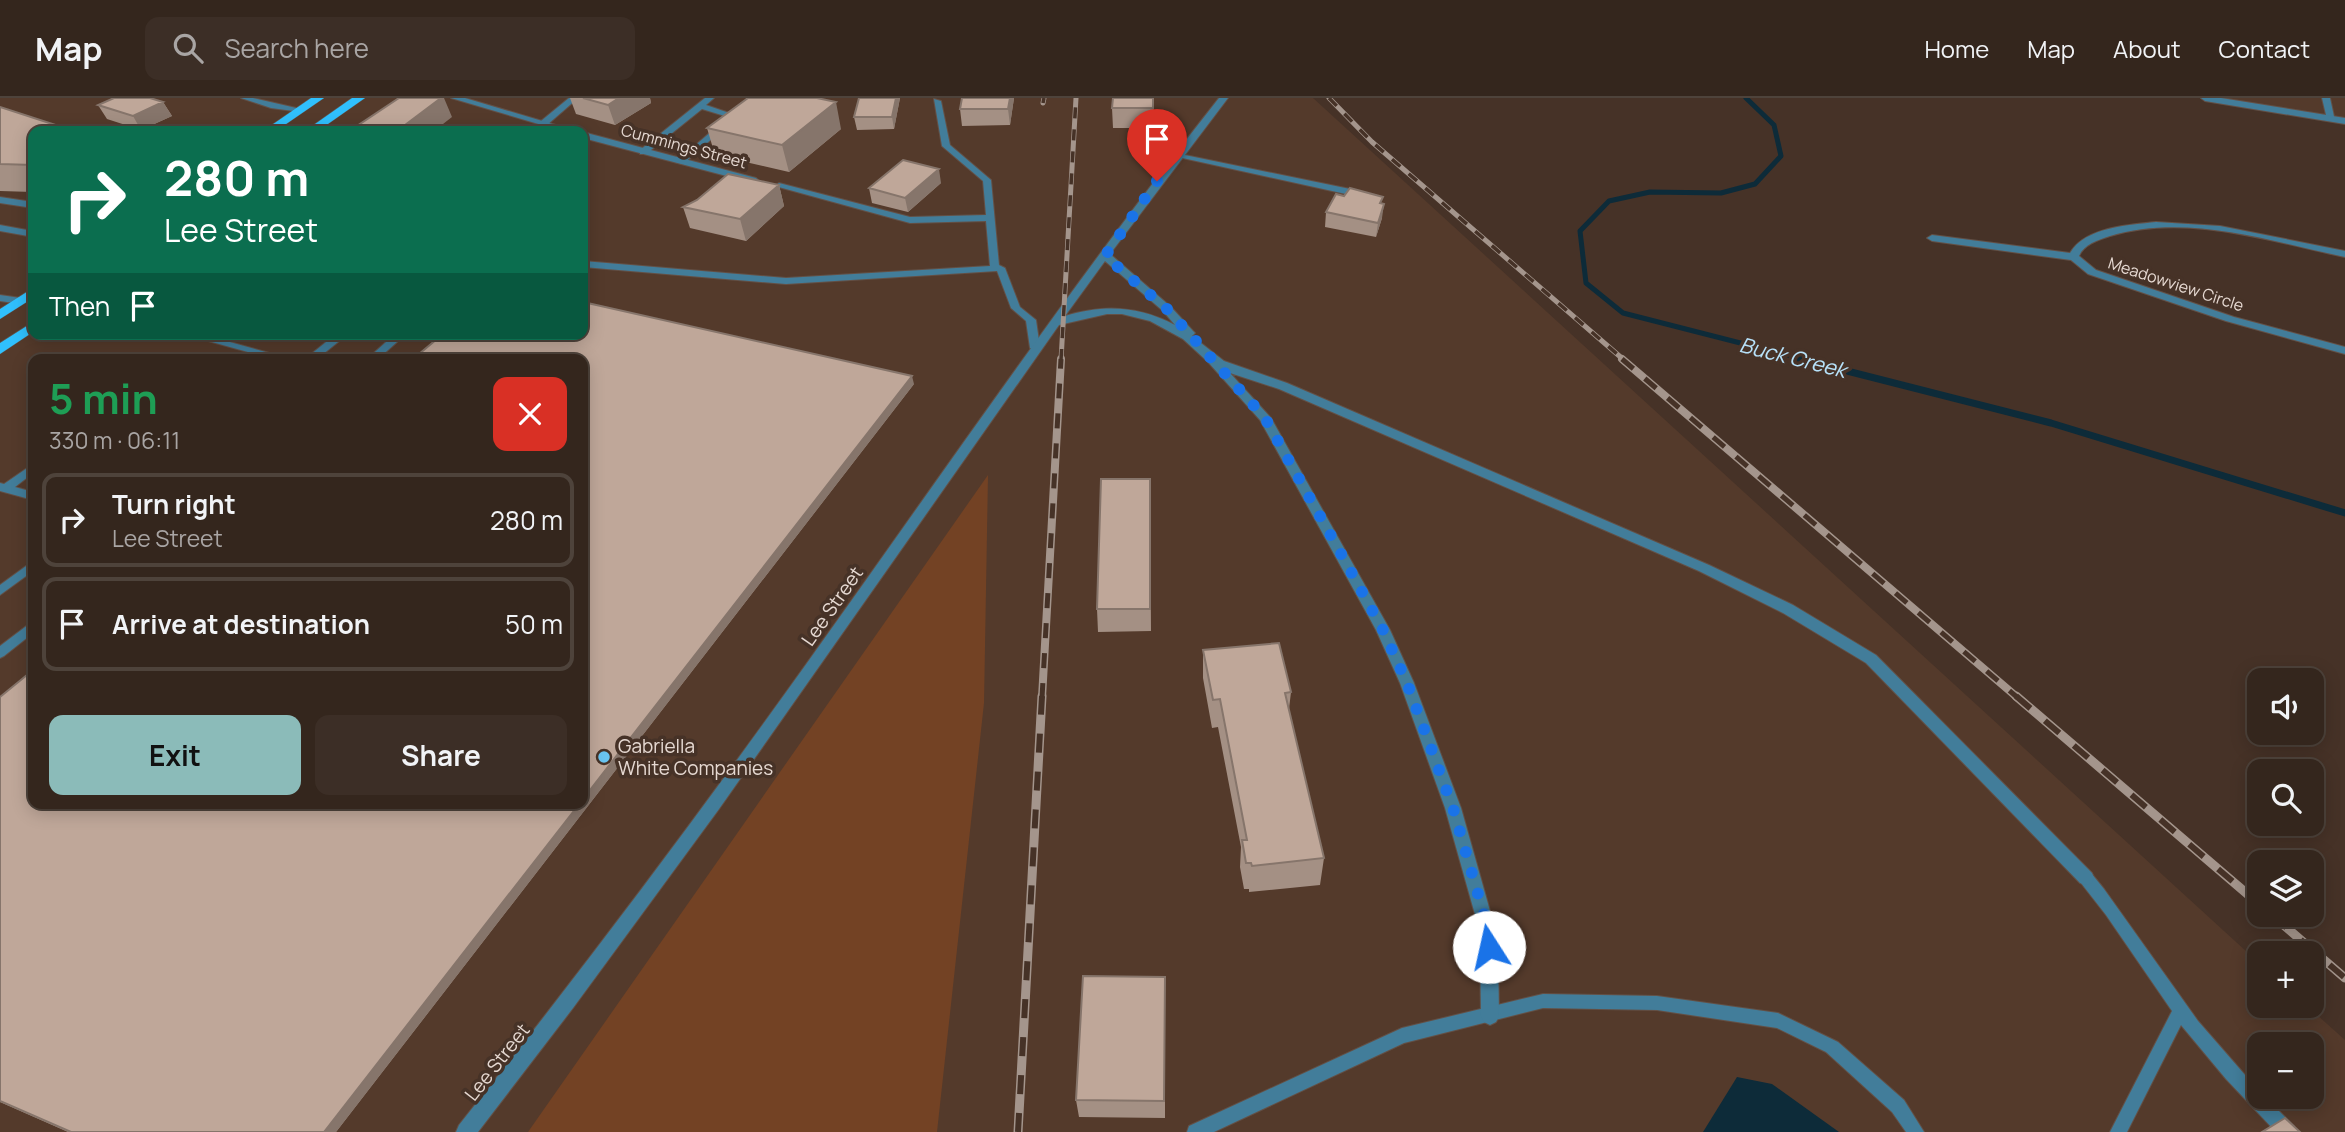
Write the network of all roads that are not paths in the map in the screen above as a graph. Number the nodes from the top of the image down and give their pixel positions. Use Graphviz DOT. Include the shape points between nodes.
graph roads {
  1 [pos="245,98"];
  2 [pos="318,98"];
  3 [pos="359,98"];
  4 [pos="455,98"];
  5 [pos="574,98"];
  6 [pos="710,98"];
  7 [pos="1224,98"];
  8 [pos="2326,98"];
  9 [pos="2211,99"];
  10 [pos="937,101"];
  11 [pos="701,106"];
  12 [pos="301,110"];
  13 [pos="2332,119"];
  14 [pos="2345,121"];
  15 [pos="544,123"];
  16 [pos="277,126"];
  17 [pos="318,126"];
  18 [pos="554,126"];
  19 [pos="588,136"];
  20 [pos="643,152"];
  21 [pos="1178,155"];
  22 [pos="680,162"];
  23 [pos="779,186"];
  24 [pos="1356,193"];
  25 [pos="0,200"];
  26 [pos="28,204"];
  27 [pos="990,218"];
  28 [pos="0,228"];
  29 [pos="28,233"];
  30 [pos="1932,238"];
  31 [pos="2345,254"];
  32 [pos="1105,256"];
  33 [pos="2074,257"];
  34 [pos="588,264"];
  35 [pos="995,267"];
  36 [pos="0,298"];
  37 [pos="27,301"];
  38 [pos="0,315"];
  39 [pos="1054,323"];
  40 [pos="28,330"];
  41 [pos="212,340"];
  42 [pos="335,340"];
  43 [pos="394,340"];
  44 [pos="1035,348"];
  45 [pos="0,350"];
  46 [pos="2345,351"];
  47 [pos="266,354"];
  48 [pos="317,354"];
  49 [pos="378,354"];
  50 [pos="1213,360"];
  51 [pos="28,471"];
  52 [pos="3,487"];
  53 [pos="28,494"];
  54 [pos="28,569"];
  55 [pos="0,591"];
  56 [pos="28,630"];
  57 [pos="0,653"];
  58 [pos="2086,878"];
  59 [pos="2180,1012"];
  60 [pos="1490,1016"];
  61 [pos="466,1132"];
  62 [pos="1195,1132"];
  63 [pos="1916,1132"];
  64 [pos="2118,1132"];
  65 [pos="2288,1132"];
  1 -- 12 [label="lane"];
  2 -- 12 [label="main road"];
  3 -- 17 [label="main road"];
  4 -- 15 [label="street"];
  5 -- 15 [label="lane"];
  6 -- 11 [label="lane"];
  7 -- 21 [label="street, Lee Street"];
  8 -- 13 [label="street"];
  9 -- 13 [label="street"];
  10 -- 27 [label="lane" via="946,146 987,180"];
  11 -- 20 [label="lane"];
  11 -- 22 [label="lane" via="734,116"];
  12 -- 16 [label="main road"];
  13 -- 14 [label="street"];
  15 -- 18 [label="street"];
  19 -- 20 [label="street, Cummings Street"];
  20 -- 22 [label="street, Cummings Street"];
  21 -- 24 [label="lane"];
  21 -- 32 [label="street, Lee Street"];
  22 -- 23 [label="street, Cummings Street"];
  23 -- 27 [label="lane" via="909,220"];
  25 -- 26 [label="lane"];
  27 -- 35 [label="lane"];
  28 -- 29 [label="lane"];
  30 -- 33 [label="street"];
  31 -- 33 [label="street, Meadowview Circle" via="2221,230 2158,224 2111,231 2079,246"];
  32 -- 39 [label="street, Lee Street"];
  32 -- 50 [label="street" via="1167,309"];
  33 -- 46 [label="street, Meadowview Circle" via="2092,272 2230,319"];
  34 -- 35 [label="lane" via="786,281"];
  35 -- 44 [label="lane" via="1000,268 1016,309 1031,320"];
  36 -- 37 [label="street"];
  37 -- 38 [label="main road"];
  39 -- 44 [label="street, Lee Street"];
  39 -- 50 [label="street" via="1089,311 1133,313 1188,338"];
  40 -- 45 [label="main road"];
  41 -- 47 [label="lane"];
  42 -- 48 [label="lane"];
  43 -- 49 [label="lane"];
  44 -- 61 [label="street, Lee Street" via="858,604"];
  50 -- 58 [label="street" via="1704,568 1788,609 1871,659"];
  50 -- 60 [label="street" via="1265,418 1383,630 1407,683 1453,808 1485,918"];
  51 -- 52 [label="lane"];
  52 -- 53 [label="lane"];
  54 -- 55 [label="lane"];
  56 -- 57 [label="lane"];
  58 -- 59 [label="lane" via="2114,910"];
  59 -- 64 [label="lane"];
  59 -- 65 [label="lane"];
  60 -- 62 [label="lane" via="1402,1036"];
  60 -- 63 [label="lane" via="1542,1001 1657,1003 1779,1021 1832,1047 1898,1106"];
}
